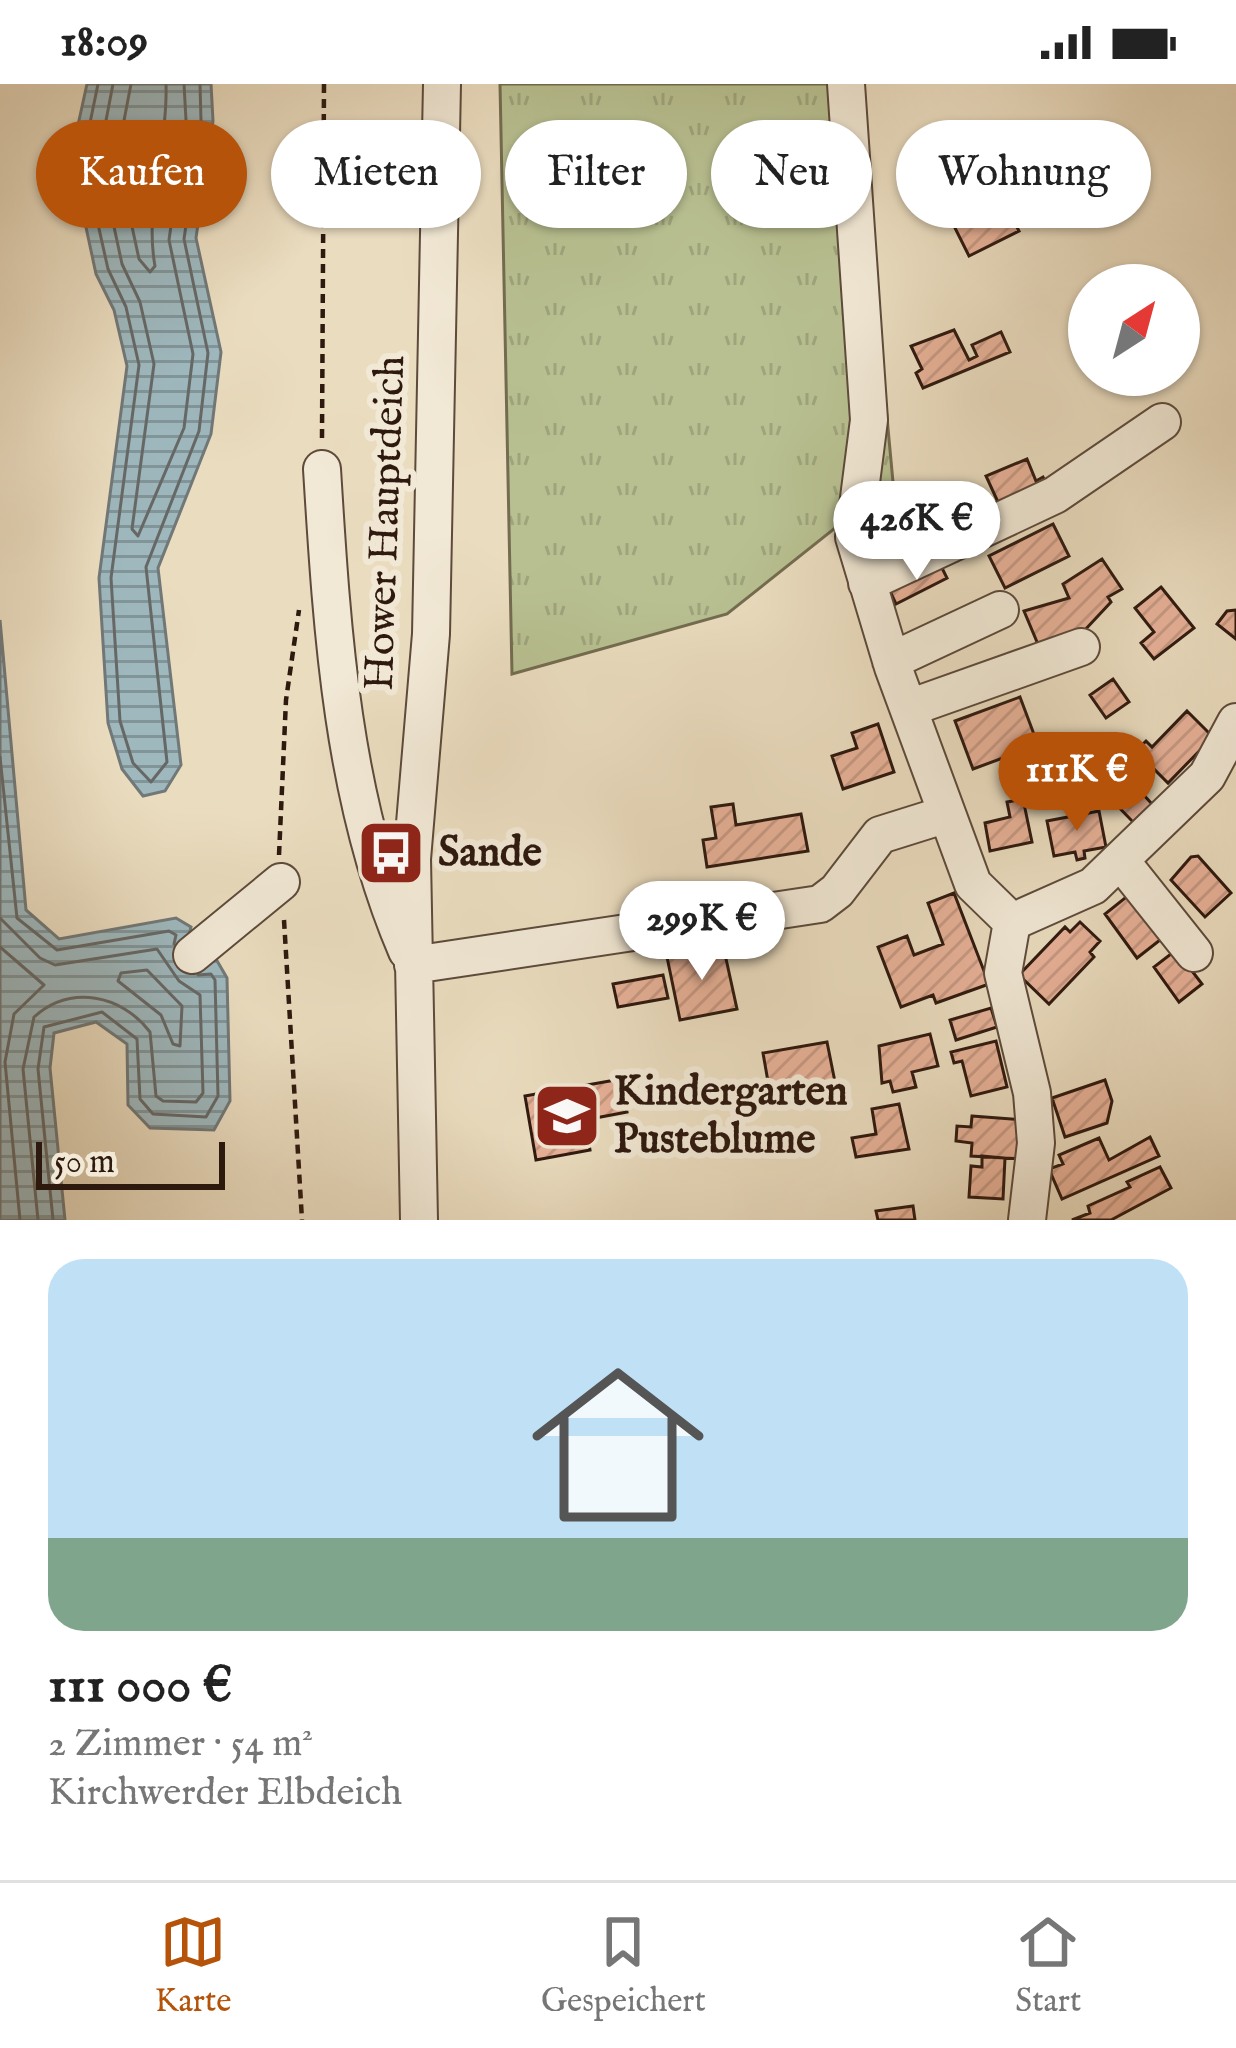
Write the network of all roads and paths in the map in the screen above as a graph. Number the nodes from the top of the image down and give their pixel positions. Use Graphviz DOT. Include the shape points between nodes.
graph roads {
  1 [pos="442,84"];
  2 [pos="846,84"];
  3 [pos="1162,422"];
  4 [pos="322,469"];
  5 [pos="868,583"];
  6 [pos="1000,610"];
  7 [pos="1081,647"];
  8 [pos="891,661"];
  9 [pos="909,708"];
  10 [pos="1236,722"];
  11 [pos="947,814"];
  12 [pos="1120,860"];
  13 [pos="281,883"];
  14 [pos="1012,922"];
  15 [pos="1194,952"];
  16 [pos="192,955"];
  17 [pos="413,965"];
  18 [pos="418,1220"];
  19 [pos="1027,1220"];
  1 -- 17 [label="street, Hower Hauptdeich" via="436,501 412,859"];
  2 -- 5 [label="street" via="868,420 854,537"];
  3 -- 5 [label="street" via="1054,496"];
  4 -- 17 [label="street" via="330,592 362,818"];
  5 -- 8 [label="street"];
  6 -- 8 [label="street"];
  7 -- 9 [label="street"];
  8 -- 9 [label="street"];
  9 -- 11 [label="street"];
  10 -- 12 [label="street" via="1207,776"];
  11 -- 14 [label="street" via="973,884"];
  11 -- 17 [label="street" via="880,835 820,904"];
  12 -- 14 [label="street" via="1093,886"];
  12 -- 15 [label="street"];
  13 -- 16 [label="street"];
  14 -- 19 [label="street" via="1004,974 1036,1143"];
  17 -- 18 [label="street, Hower Hauptdeich"];
}
